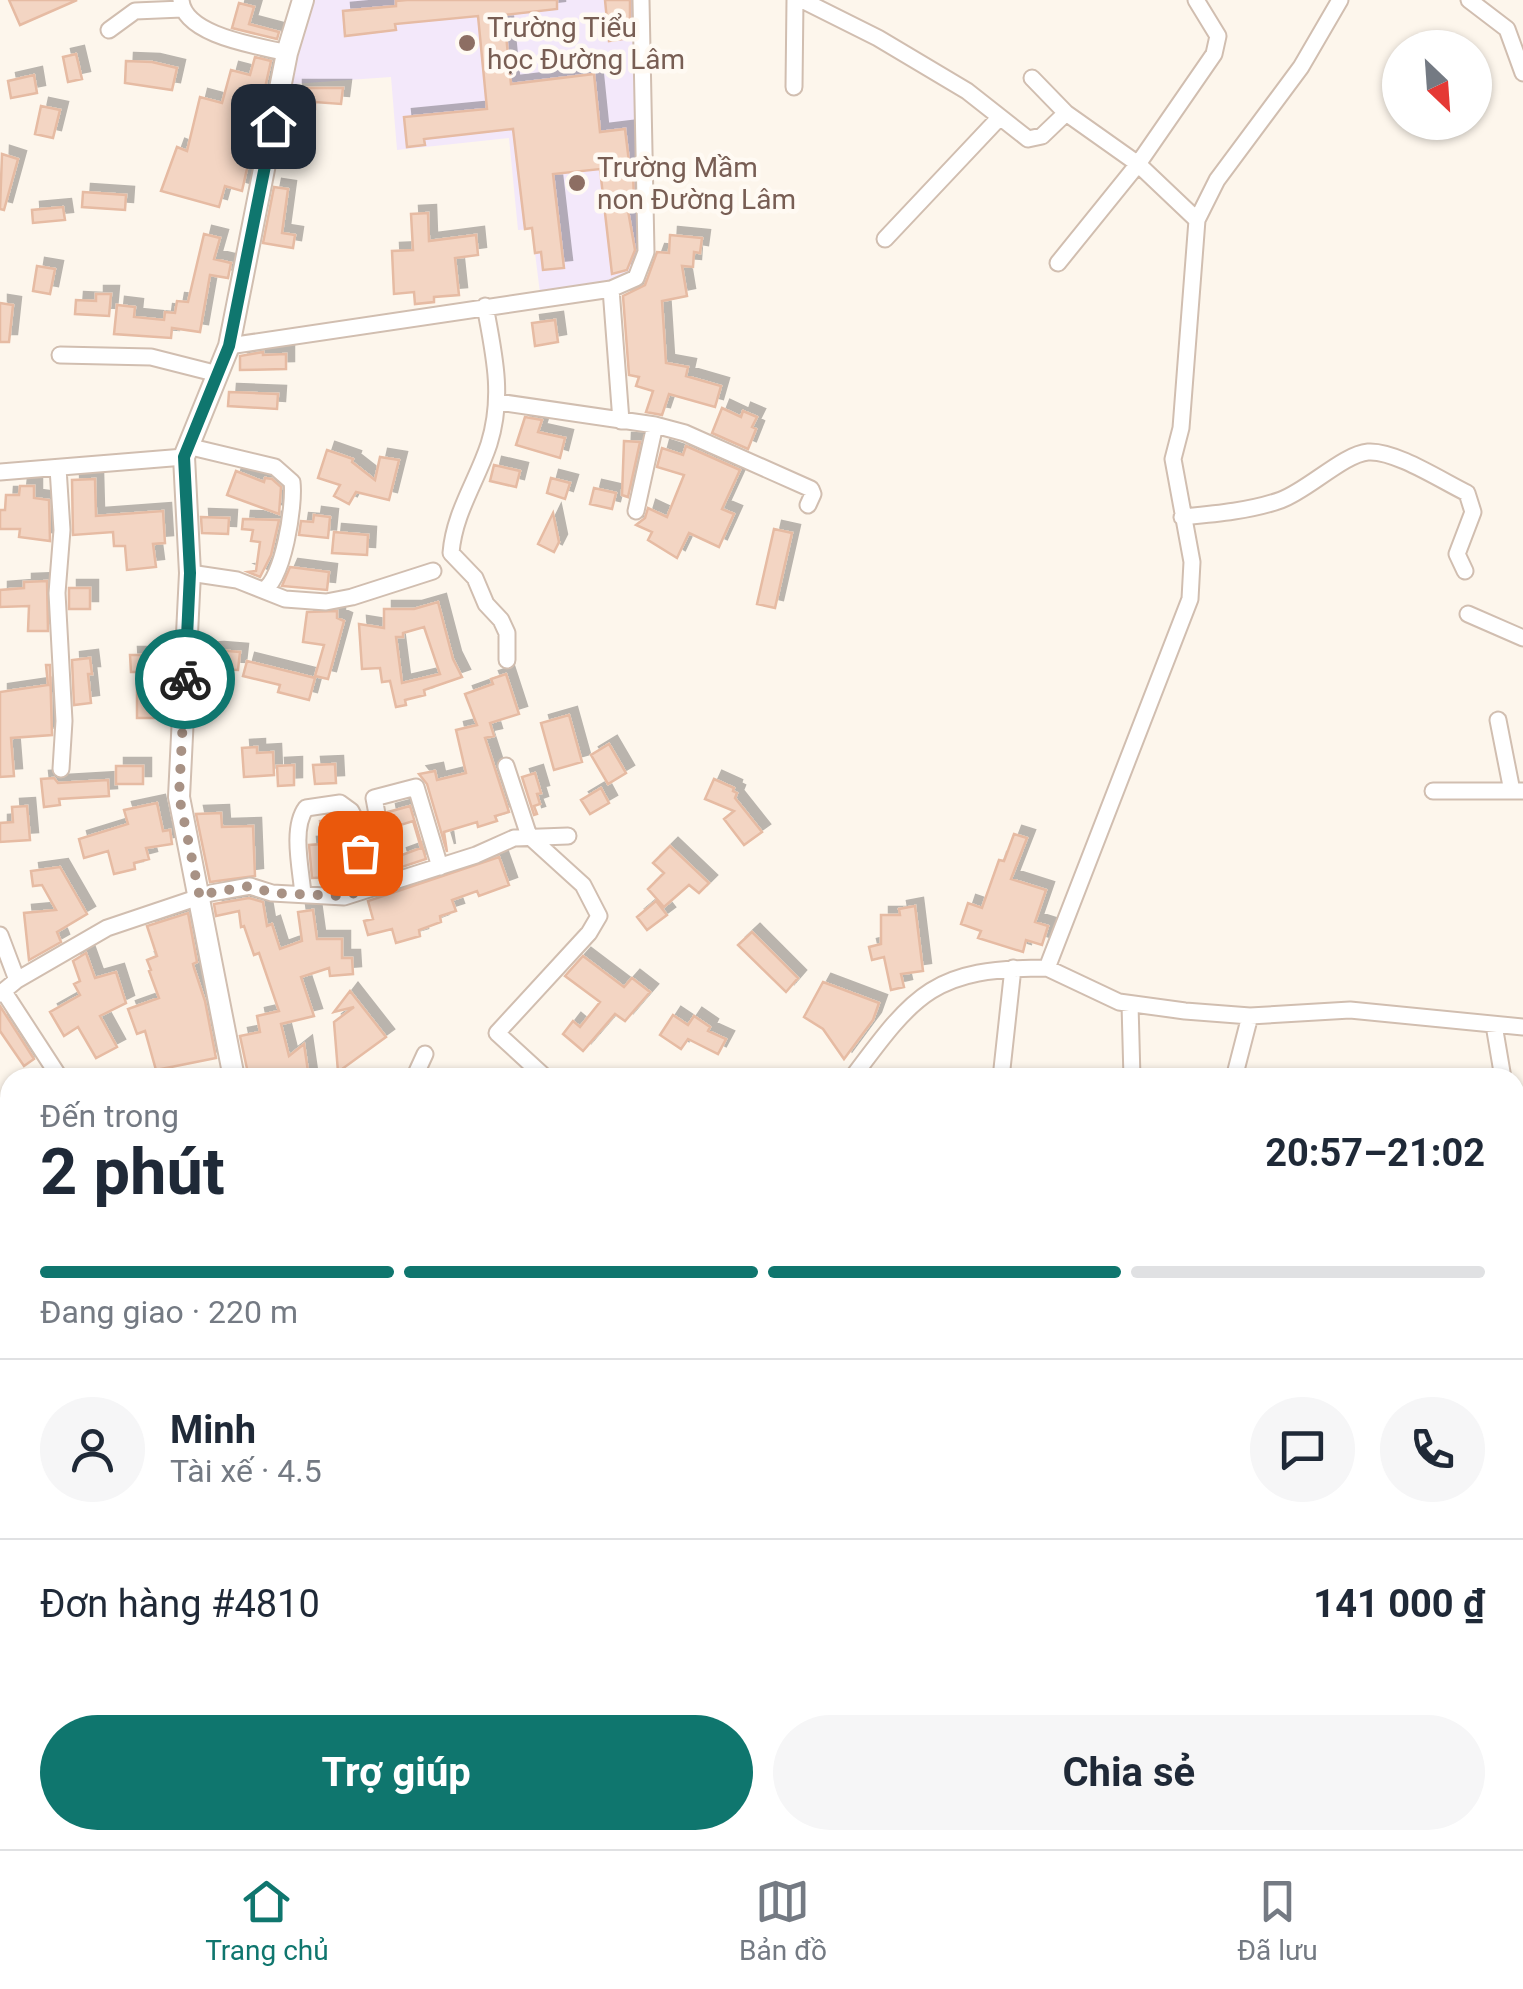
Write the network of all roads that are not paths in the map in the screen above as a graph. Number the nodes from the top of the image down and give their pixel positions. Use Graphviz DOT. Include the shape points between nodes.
graph roads {
  1 [pos="302,0"];
  2 [pos="642,0"];
  3 [pos="798,0"];
  4 [pos="1196,0"];
  5 [pos="1340,0"];
  6 [pos="1469,0"];
  7 [pos="182,4"];
  8 [pos="109,30"];
  9 [pos="288,53"];
  10 [pos="1523,73"];
  11 [pos="1032,78"];
  12 [pos="794,86"];
  13 [pos="1066,114"];
  14 [pos="1000,117"];
  15 [pos="1138,164"];
  16 [pos="1197,220"];
  17 [pos="885,239"];
  18 [pos="1058,263"];
  19 [pos="611,289"];
  20 [pos="484,306"];
  21 [pos="229,346"];
  22 [pos="60,355"];
  23 [pos="218,374"];
  24 [pos="498,402"];
  25 [pos="621,422"];
  26 [pos="656,425"];
  27 [pos="186,451"];
  28 [pos="58,468"];
  29 [pos="0,472"];
  30 [pos="808,505"];
  31 [pos="636,511"];
  32 [pos="1182,517"];
  33 [pos="433,571"];
  34 [pos="1465,571"];
  35 [pos="190,573"];
  36 [pos="263,590"];
  37 [pos="1468,614"];
  38 [pos="1523,638"];
  39 [pos="507,660"];
  40 [pos="1498,720"];
  41 [pos="506,766"];
  42 [pos="61,769"];
  43 [pos="1433,791"];
  44 [pos="1518,791"];
  45 [pos="529,836"];
  46 [pos="568,836"];
  47 [pos="440,867"];
  48 [pos="395,882"];
  49 [pos="362,891"];
  50 [pos="303,894"];
  51 [pos="200,898"];
  52 [pos="0,935"];
  53 [pos="1013,968"];
  54 [pos="1046,968"];
  55 [pos="7,989"];
  56 [pos="1130,1004"];
  57 [pos="1250,1016"];
  58 [pos="1494,1025"];
  59 [pos="1523,1027"];
  60 [pos="425,1054"];
  61 [pos="54,1068"];
  62 [pos="232,1068"];
  63 [pos="419,1068"];
  64 [pos="535,1068"];
  65 [pos="859,1068"];
  66 [pos="1002,1068"];
  67 [pos="1132,1068"];
  68 [pos="1237,1068"];
  69 [pos="1500,1068"];
  1 -- 9 [label="street"];
  2 -- 19 [label="street" via="646,252 636,278"];
  3 -- 12 [label="street"];
  3 -- 14 [label="street" via="968,90"];
  4 -- 15 [label="street" via="1218,46"];
  5 -- 16 [label="street" via="1301,66 1216,180"];
  6 -- 10 [label="street" via="1507,29"];
  7 -- 8 [label="street" via="134,11"];
  7 -- 9 [label="street" via="194,23 222,37"];
  9 -- 21 [label="street"];
  11 -- 13 [label="street"];
  13 -- 14 [label="street" via="1028,140"];
  13 -- 15 [label="street"];
  14 -- 17 [label="street"];
  15 -- 16 [label="street"];
  15 -- 18 [label="street"];
  16 -- 32 [label="street" via="1173,459"];
  19 -- 20 [label="street"];
  19 -- 25 [label="street"];
  20 -- 21 [label="street"];
  20 -- 24 [label="street"];
  21 -- 23 [label="street"];
  22 -- 23 [label="street" via="151,356"];
  23 -- 27 [label="street"];
  24 -- 25 [label="street"];
  24 -- 39 [label="street" via="489,444 452,529 451,553 476,578 501,620"];
  25 -- 26 [label="street"];
  26 -- 30 [label="street" via="810,489"];
  26 -- 31 [label="street"];
  27 -- 28 [label="street"];
  27 -- 35 [label="street"];
  27 -- 36 [label="street" via="274,468 292,482 288,536 277,576"];
  28 -- 29 [label="street"];
  28 -- 42 [label="street"];
  32 -- 34 [label="street" via="1279,501 1343,462 1366,452 1387,454 1467,493 1473,512 1457,554"];
  32 -- 54 [label="street" via="1192,562 1190,600"];
  33 -- 36 [label="street" via="326,602"];
  35 -- 36 [label="street"];
  35 -- 51 [label="street" via="179,796"];
  37 -- 38 [label="street"];
  40 -- 44 [label="street"];
  41 -- 45 [label="street"];
  43 -- 44 [label="street"];
  45 -- 46 [label="street"];
  45 -- 47 [label="street"];
  45 -- 64 [label="street" via="583,885 599,916 498,1034"];
  47 -- 48 [label="street"];
  47 -- 48 [label="street" via="416,788 374,798"];
  48 -- 49 [label="street"];
  49 -- 50 [label="street"];
  49 -- 50 [label="street" via="356,821 340,804 306,808 301,815"];
  50 -- 51 [label="street" via="250,886"];
  51 -- 55 [label="street" via="125,919"];
  51 -- 62 [label="street"];
  52 -- 55 [label="street"];
  53 -- 54 [label="street"];
  53 -- 65 [label="street" via="945,982 916,999"];
  53 -- 66 [label="street"];
  54 -- 56 [label="street"];
  55 -- 61 [label="street"];
  56 -- 57 [label="street"];
  56 -- 67 [label="street"];
  57 -- 58 [label="street" via="1350,1010"];
  57 -- 68 [label="street"];
  58 -- 59 [label="street"];
  58 -- 69 [label="street"];
  60 -- 63 [label="street"];
}
